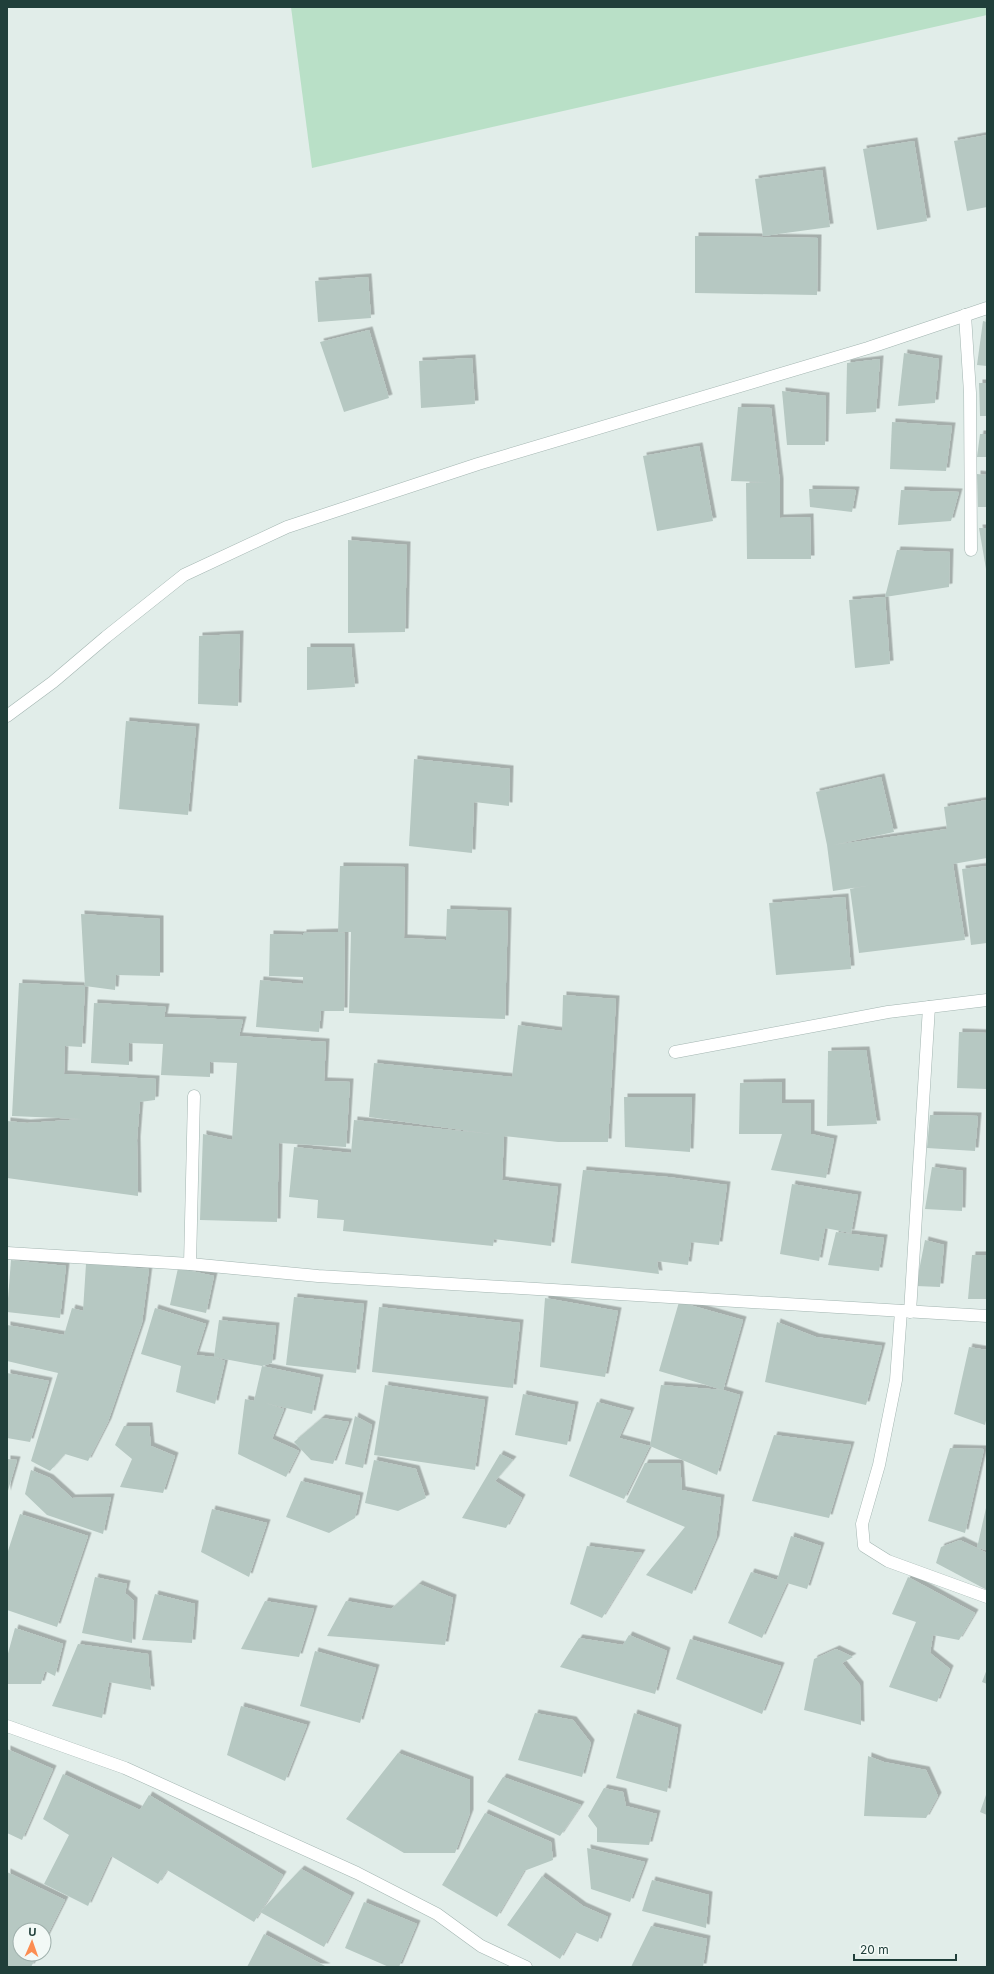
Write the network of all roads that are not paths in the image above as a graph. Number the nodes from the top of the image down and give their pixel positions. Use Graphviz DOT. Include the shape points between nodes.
graph roads {
  1 [pos="987,308"];
  2 [pos="965,315"];
  3 [pos="971,550"];
  4 [pos="7,716"];
  5 [pos="987,1000"];
  6 [pos="929,1006"];
  7 [pos="675,1052"];
  8 [pos="194,1096"];
  9 [pos="7,1253"];
  10 [pos="190,1264"];
  11 [pos="906,1311"];
  12 [pos="987,1316"];
  13 [pos="987,1597"];
  14 [pos="7,1726"];
  15 [pos="526,1967"];
  1 -- 2 [label="street"];
  2 -- 3 [label="street" via="970,393"];
  2 -- 4 [label="street" via="868,348 478,464 287,527 184,575 53,682"];
  5 -- 6 [label="street"];
  6 -- 7 [label="street"];
  6 -- 11 [label="street"];
  8 -- 10 [label="street"];
  9 -- 10 [label="street"];
  10 -- 11 [label="street" via="318,1276"];
  11 -- 12 [label="street"];
  11 -- 13 [label="street" via="896,1380 879,1465 862,1524 864,1546 888,1561"];
  14 -- 15 [label="street" via="125,1768 357,1873 437,1914 481,1946"];
}
